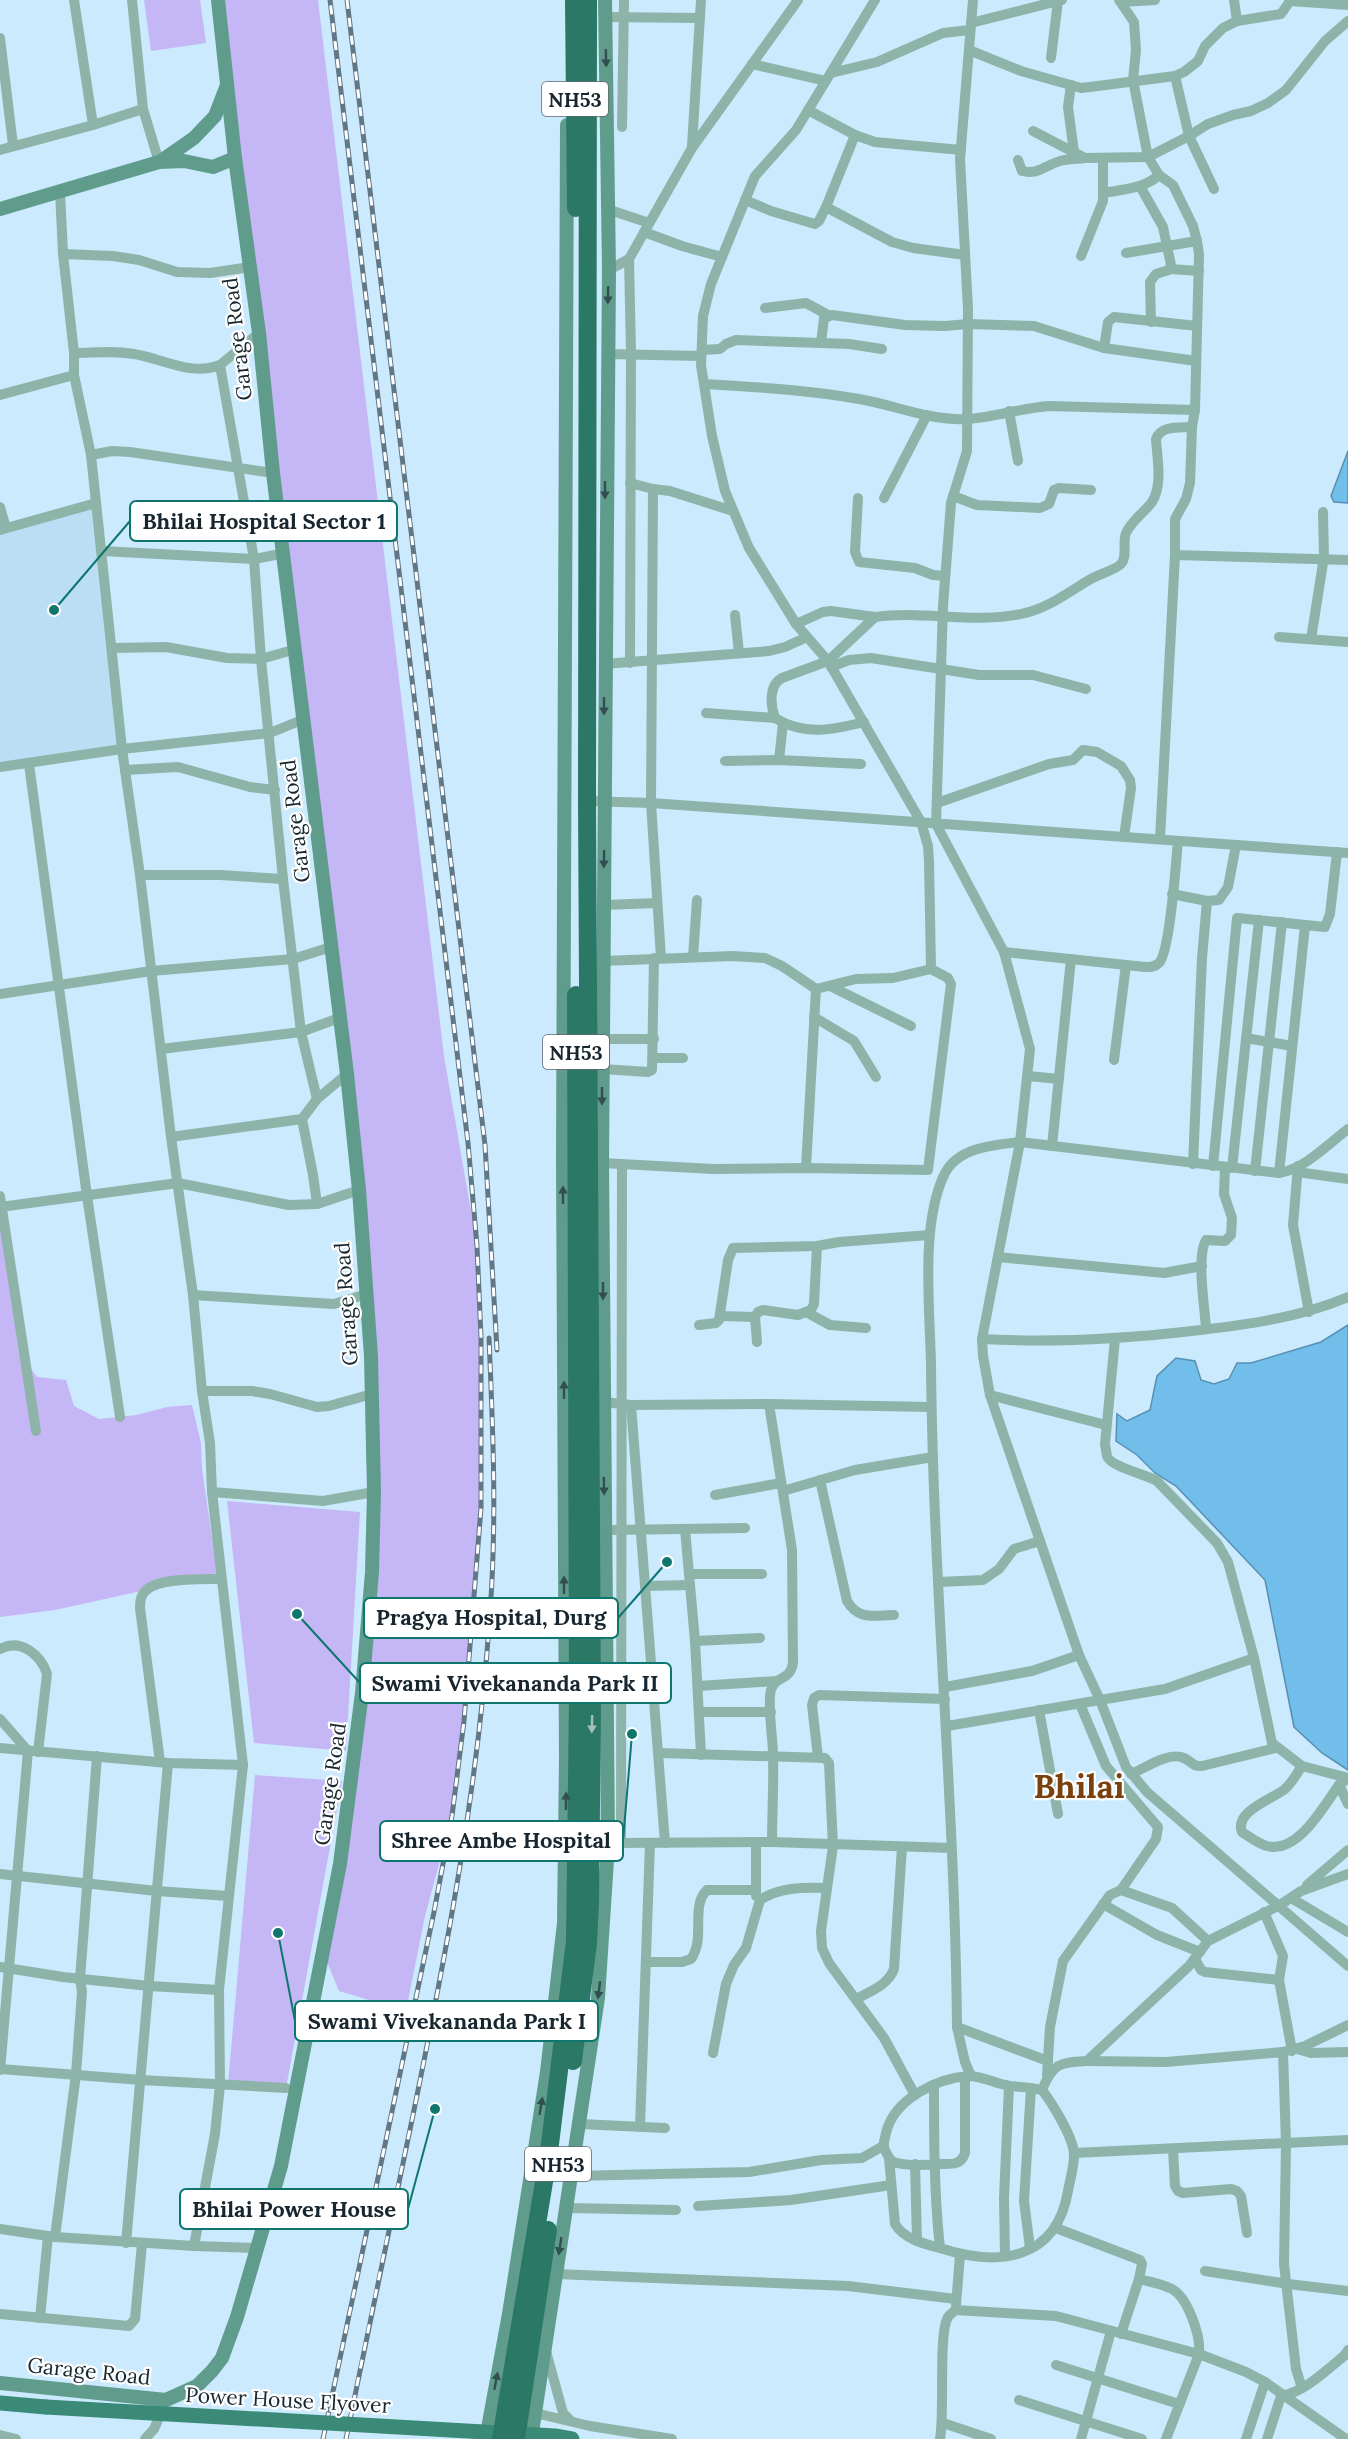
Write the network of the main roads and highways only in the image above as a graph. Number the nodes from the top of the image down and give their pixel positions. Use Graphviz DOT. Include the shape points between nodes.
graph roads {
  1 [pos="583,1"];
  2 [pos="577,210"];
  3 [pos="589,1939"];
  4 [pos="0,2403"];
  5 [pos="501,2439"];
  6 [pos="516,2439"];
  7 [pos="572,2439"];
  1 -- 2 [label="highway, NH53"];
  2 -- 3 [label="highway, NH53" via="578,1735"];
  2 -- 3 [label="highway, NH53, one-way" via="596,800"];
  3 -- 5 [label="highway, NH53, bridge"];
  3 -- 6 [label="highway, NH53, bridge"];
  4 -- 7 [label="main road, Power House Flyover, bridge"];
}
